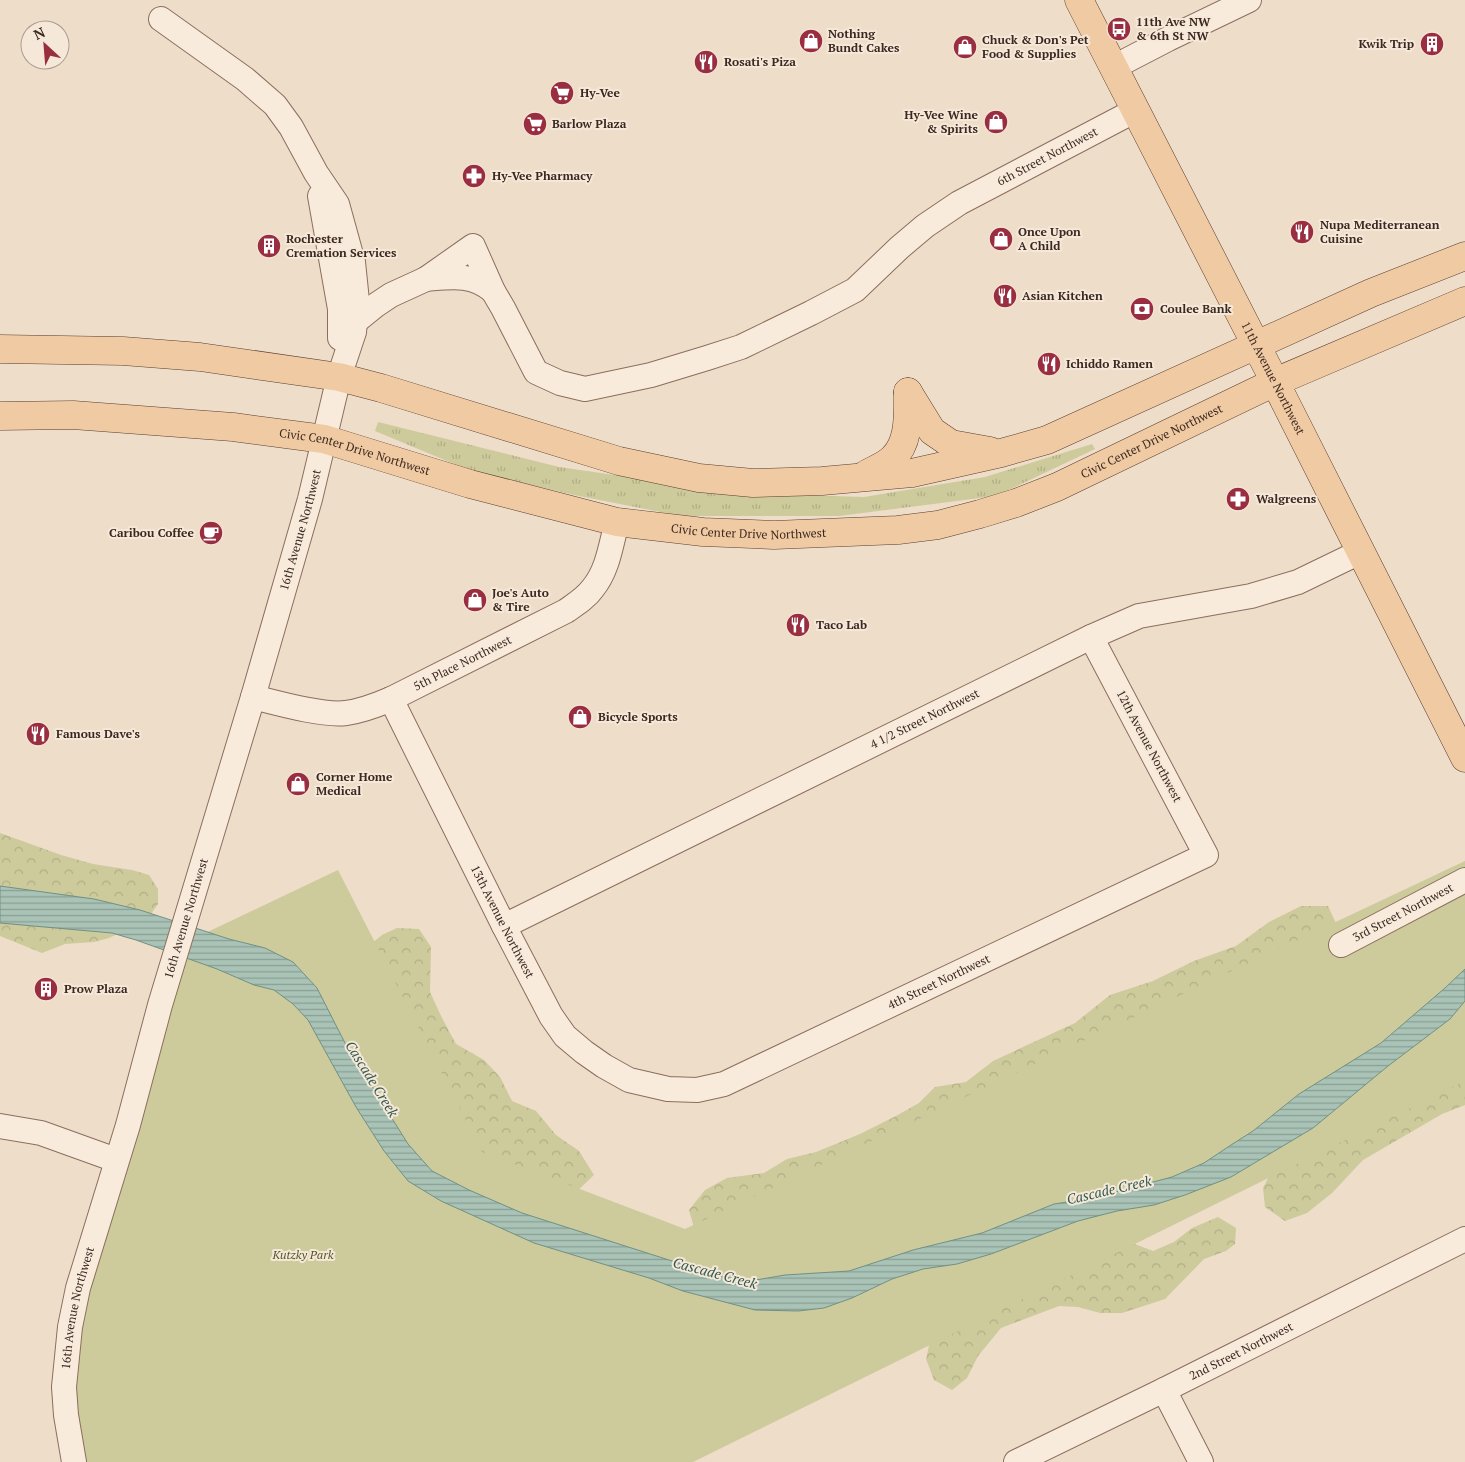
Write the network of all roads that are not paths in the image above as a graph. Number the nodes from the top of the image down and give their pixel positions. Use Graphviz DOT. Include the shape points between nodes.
graph roads {
  1 [pos="1079,0"];
  2 [pos="1249,0"];
  3 [pos="161,19"];
  4 [pos="1114,67"];
  5 [pos="1136,110"];
  6 [pos="316,173"];
  7 [pos="1465,256"];
  8 [pos="426,279"];
  9 [pos="493,291"];
  10 [pos="1465,301"];
  11 [pos="355,322"];
  12 [pos="1255,345"];
  13 [pos="0,348"];
  14 [pos="339,377"];
  15 [pos="1275,382"];
  16 [pos="0,416"];
  17 [pos="324,439"];
  18 [pos="1001,453"];
  19 [pos="859,478"];
  20 [pos="617,522"];
  21 [pos="1360,552"];
  22 [pos="1091,637"];
  23 [pos="253,697"];
  24 [pos="391,699"];
  25 [pos="1465,758"];
  26 [pos="1206,855"];
  27 [pos="1465,880"];
  28 [pos="504,926"];
  29 [pos="1341,945"];
  30 [pos="668,1089"];
  31 [pos="0,1126"];
  32 [pos="116,1160"];
  33 [pos="1465,1239"];
  34 [pos="1164,1390"];
  35 [pos="74,1462"];
  36 [pos="1016,1462"];
  37 [pos="1201,1462"];
  1 -- 4 [label="main road, 11th Avenue Northwest"];
  2 -- 4 [label="street"];
  3 -- 6 [label="street, 16th Avenue Northwest" via="233,70 274,105 291,127"];
  4 -- 5 [label="main road, 11th Avenue Northwest"];
  5 -- 9 [label="street, 6th Street Northwest" via="959,203 925,226 855,290 741,346 651,375 585,389 560,383 536,372"];
  5 -- 12 [label="main road, 11th Avenue Northwest"];
  6 -- 11 [label="street, 16th Avenue Northwest" via="337,204 353,262 357,301"];
  6 -- 14 [label="street, 16th Avenue Northwest" via="340,309"];
  7 -- 12 [label="main road" via="1371,293"];
  8 -- 9 [label="street" via="475,279"];
  8 -- 9 [label="street, 6th Street Northwest" via="473,246"];
  8 -- 11 [label="street" via="392,295"];
  10 -- 15 [label="main road, Civic Center Drive Northwest"];
  11 -- 14 [label="street, 16th Avenue Northwest"];
  12 -- 15 [label="main road, 11th Avenue Northwest"];
  12 -- 18 [label="main road" via="1048,440"];
  13 -- 14 [label="main road" via="132,351 200,357"];
  14 -- 17 [label="street, 16th Avenue Northwest"];
  14 -- 19 [label="main road" via="619,461 699,478 786,483"];
  15 -- 20 [label="main road, Civic Center Drive Northwest" via="1057,487 1016,504 938,524 860,533 774,535 703,532"];
  15 -- 21 [label="main road, 11th Avenue Northwest"];
  16 -- 17 [label="main road, Civic Center Drive Northwest" via="73,415 233,427"];
  17 -- 20 [label="main road, Civic Center Drive Northwest" via="470,484"];
  17 -- 23 [label="street, 16th Avenue Northwest"];
  18 -- 19 [label="main road" via="912,473"];
  18 -- 19 [label="main road" via="951,444 932,432 908,392 902,448 892,460"];
  20 -- 24 [label="street, 5th Place Northwest" via="602,575 584,598 566,611"];
  21 -- 22 [label="street, 4 1/2 Street Northwest" via="1298,582 1251,596 1139,616"];
  21 -- 25 [label="main road, 11th Avenue Northwest"];
  22 -- 26 [label="street, 12th Avenue Northwest"];
  22 -- 28 [label="street, 4 1/2 Street Northwest"];
  23 -- 24 [label="street, 5th Place Northwest" via="332,714 372,707"];
  23 -- 32 [label="street, 16th Avenue Northwest"];
  24 -- 28 [label="street, 13th Avenue Northwest"];
  26 -- 30 [label="street, 4th Street Northwest" via="724,1084 697,1090"];
  27 -- 29 [label="street, 3rd Street Northwest"];
  28 -- 30 [label="street, 13th Avenue Northwest" via="565,1036 604,1066 629,1080"];
  31 -- 32 [label="street" via="41,1133"];
  32 -- 35 [label="street, 16th Avenue Northwest" via="78,1288 70,1327 64,1387"];
  33 -- 34 [label="street, 2nd Street Northwest"];
  34 -- 36 [label="street, 2nd Street Northwest"];
  34 -- 37 [label="street"];
}
